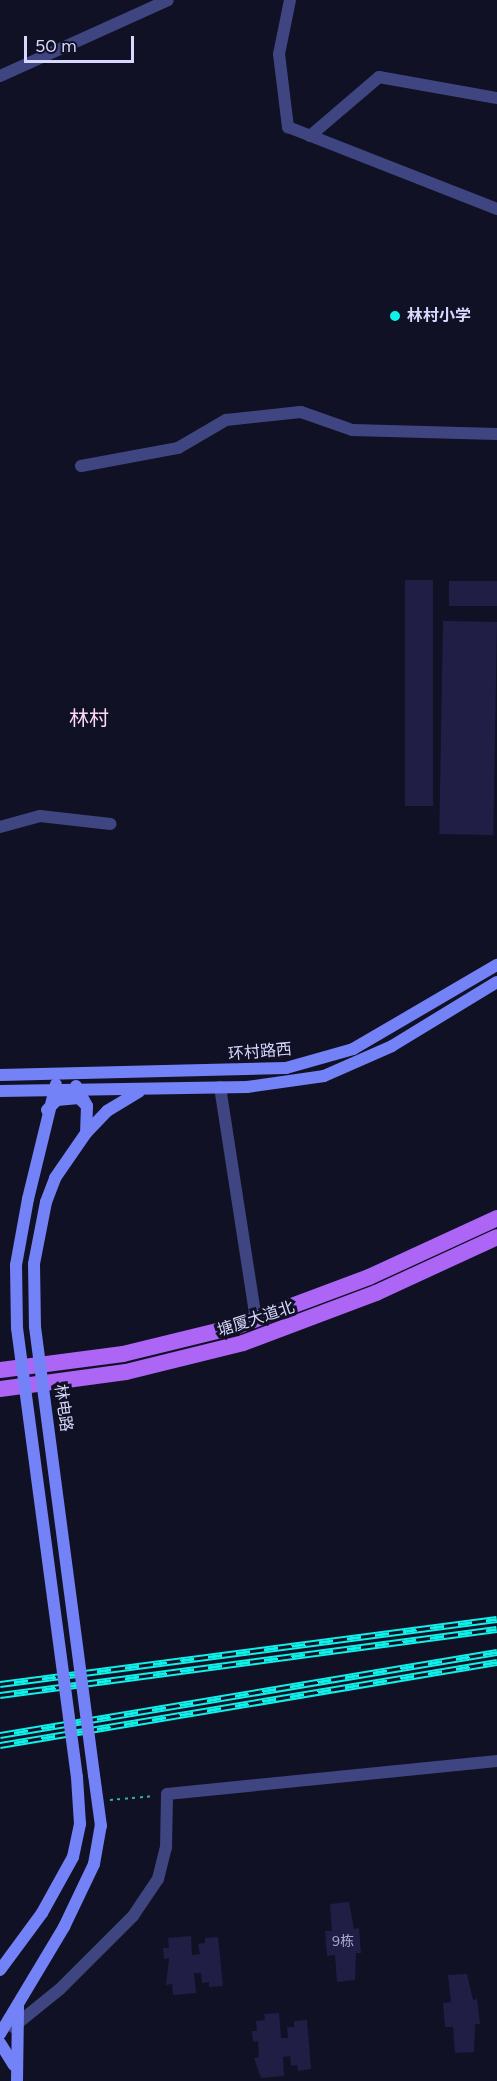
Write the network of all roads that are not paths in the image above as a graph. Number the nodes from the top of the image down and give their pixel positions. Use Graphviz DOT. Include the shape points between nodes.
graph roads {
  1 [pos="168,0"];
  2 [pos="290,0"];
  3 [pos="0,76"];
  4 [pos="497,98"];
  5 [pos="310,136"];
  6 [pos="497,209"];
  7 [pos="497,434"];
  8 [pos="81,466"];
  9 [pos="111,824"];
  10 [pos="0,827"];
  11 [pos="497,965"];
  12 [pos="497,981"];
  13 [pos="64,1074"];
  14 [pos="0,1075"];
  15 [pos="220,1087"];
  16 [pos="148,1088"];
  17 [pos="79,1089"];
  18 [pos="52,1090"];
  19 [pos="0,1091"];
  20 [pos="87,1106"];
  21 [pos="47,1110"];
  22 [pos="86,1133"];
  23 [pos="497,1218"];
  24 [pos="497,1237"];
  25 [pos="256,1320"];
  26 [pos="0,1370"];
  27 [pos="0,1389"];
  28 [pos="497,1761"];
  29 [pos="0,1970"];
  30 [pos="18,2005"];
  31 [pos="17,2023"];
  32 [pos="0,2035"];
  33 [pos="0,2043"];
  34 [pos="17,2081"];
  1 -- 3 [label="street"];
  2 -- 5 [label="street" via="279,54 283,106 288,127"];
  4 -- 5 [label="street" via="379,77"];
  5 -- 6 [label="street"];
  7 -- 8 [label="street" via="352,430 301,412 226,420 178,448"];
  9 -- 10 [label="street" via="40,816"];
  11 -- 13 [label="main road, 环村路西" via="386,1032 321,1060 247,1071"];
  12 -- 15 [label="main road, 环村路西" via="357,1064 286,1084"];
  13 -- 14 [label="main road, 环村路西"];
  13 -- 17 [label="main road"];
  13 -- 18 [label="main road"];
  15 -- 16 [label="main road, 环村路西"];
  15 -- 25 [label="street"];
  16 -- 17 [label="main road, 环村路西"];
  16 -- 22 [label="main road, 林电路" via="120,1102"];
  17 -- 18 [label="main road, 环村路西"];
  17 -- 20 [label="main road"];
  18 -- 19 [label="main road, 环村路西"];
  18 -- 21 [label="main road"];
  20 -- 21 [label="main road" via="68,1096"];
  20 -- 22 [label="main road"];
  21 -- 29 [label="main road, bridge" via="16,1265 17,1328 80,1824 73,1857 42,1913"];
  22 -- 30 [label="main road, 林电路, bridge" via="55,1178 46,1202 34,1264 35,1327 94,1775 99,1842 86,1885"];
  23 -- 25 [label="main road, 塘厦大道北" via="369,1277"];
  24 -- 27 [label="main road, 塘厦大道北" via="376,1293 243,1343 126,1372"];
  25 -- 26 [label="main road, 塘厦大道北" via="123,1354"];
  28 -- 31 [label="street" via="167,1794 166,1848 158,1879 133,1916 60,1989"];
  30 -- 31 [label="main road"];
  30 -- 32 [label="main road, 林电路"];
  31 -- 32 [label="street"];
  31 -- 34 [label="main road"];
  33 -- 34 [label="main road" via="8,2049"];
}
